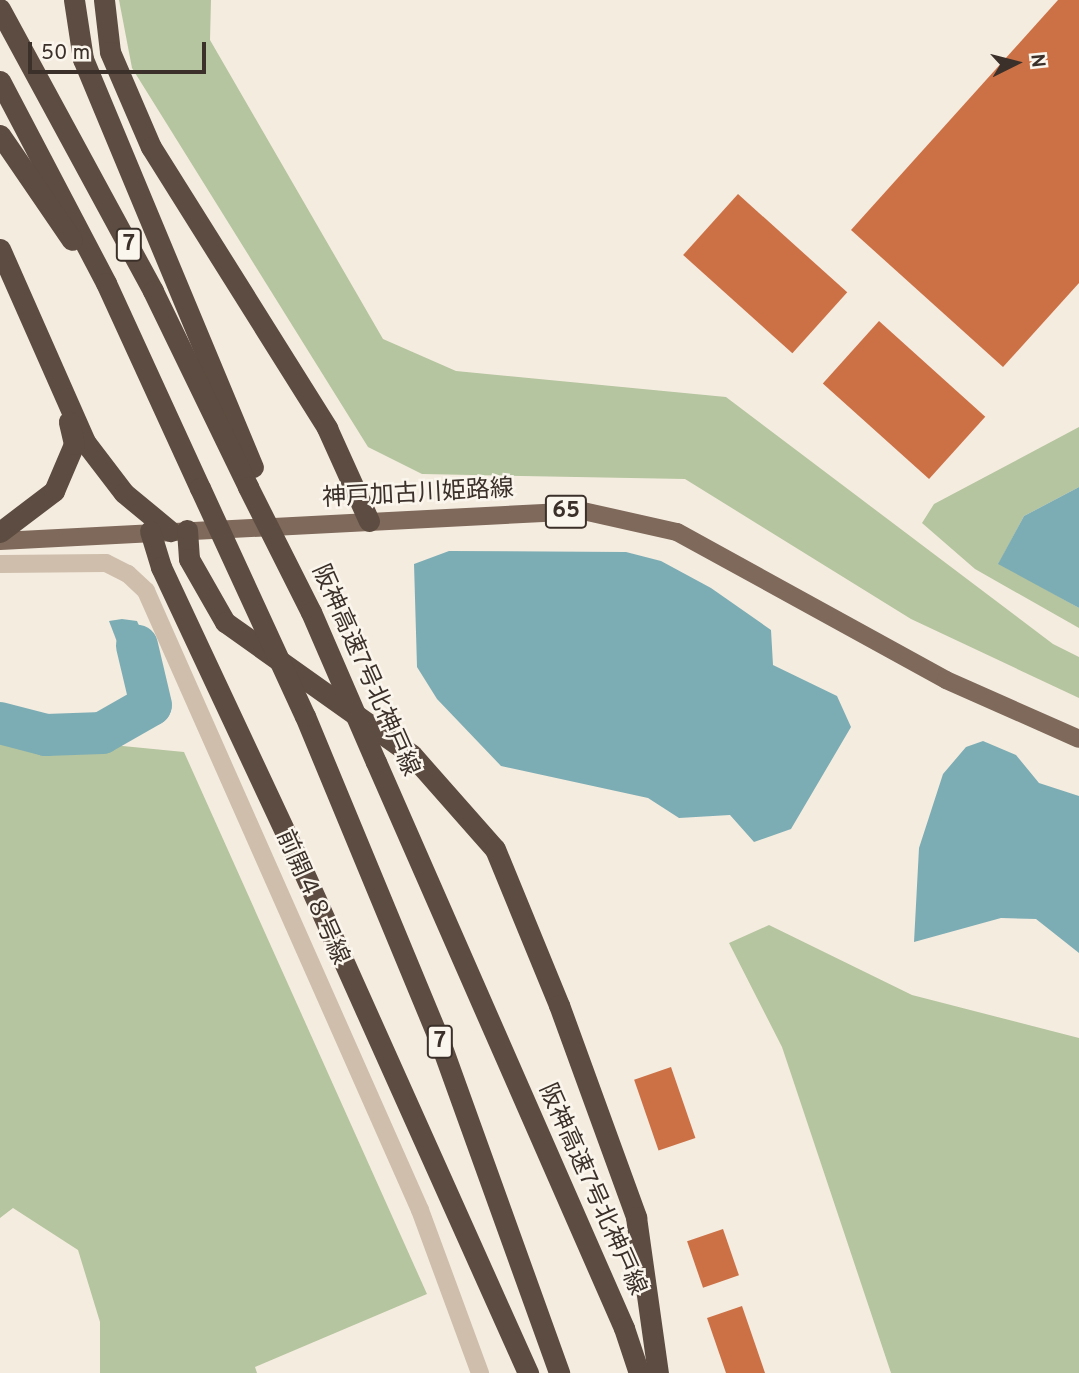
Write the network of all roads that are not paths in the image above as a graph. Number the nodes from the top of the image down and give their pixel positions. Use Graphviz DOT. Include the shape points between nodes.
graph roads {
  1 [pos="74,0"];
  2 [pos="104,0"];
  3 [pos="0,9"];
  4 [pos="0,81"];
  5 [pos="0,135"];
  6 [pos="0,249"];
  7 [pos="106,283"];
  8 [pos="62,393"];
  9 [pos="255,487"];
  10 [pos="369,521"];
  11 [pos="169,531"];
  12 [pos="0,532"];
  13 [pos="0,541"];
  14 [pos="0,564"];
  15 [pos="1079,739"];
  16 [pos="480,1373"];
  17 [pos="528,1373"];
  18 [pos="559,1373"];
  19 [pos="639,1373"];
  20 [pos="658,1373"];
  1 -- 9 [label="highway" via="83,59"];
  2 -- 10 [label="highway" via="110,51 151,147 327,428"];
  3 -- 9 [label="highway, 阪神高速7号北神戸線 / 7"];
  4 -- 7 [label="highway, 7"];
  5 -- 7 [label="highway"];
  6 -- 8 [label="highway"];
  7 -- 18 [label="highway, 7, bridge" via="305,716 439,1039"];
  8 -- 11 [label="highway" via="85,442 124,493"];
  8 -- 12 [label="highway" via="74,444 54,491"];
  9 -- 19 [label="highway, 阪神高速7号北神戸線 / 7, bridge" via="624,1328"];
  10 -- 11 [label="main road, 神戸加古川姫路線 / 65"];
  10 -- 15 [label="main road, 神戸加古川姫路線 / 65" via="583,511 677,532 946,680"];
  11 -- 13 [label="main road, 神戸加古川姫路線 / 65"];
  11 -- 17 [label="highway" via="161,567 296,855"];
  11 -- 20 [label="highway" via="225,622 412,755 495,849 559,1005 636,1217"];
  14 -- 16 [label="street, 前開４８号線" via="106,563 128,574 146,591 420,1210"];
}
